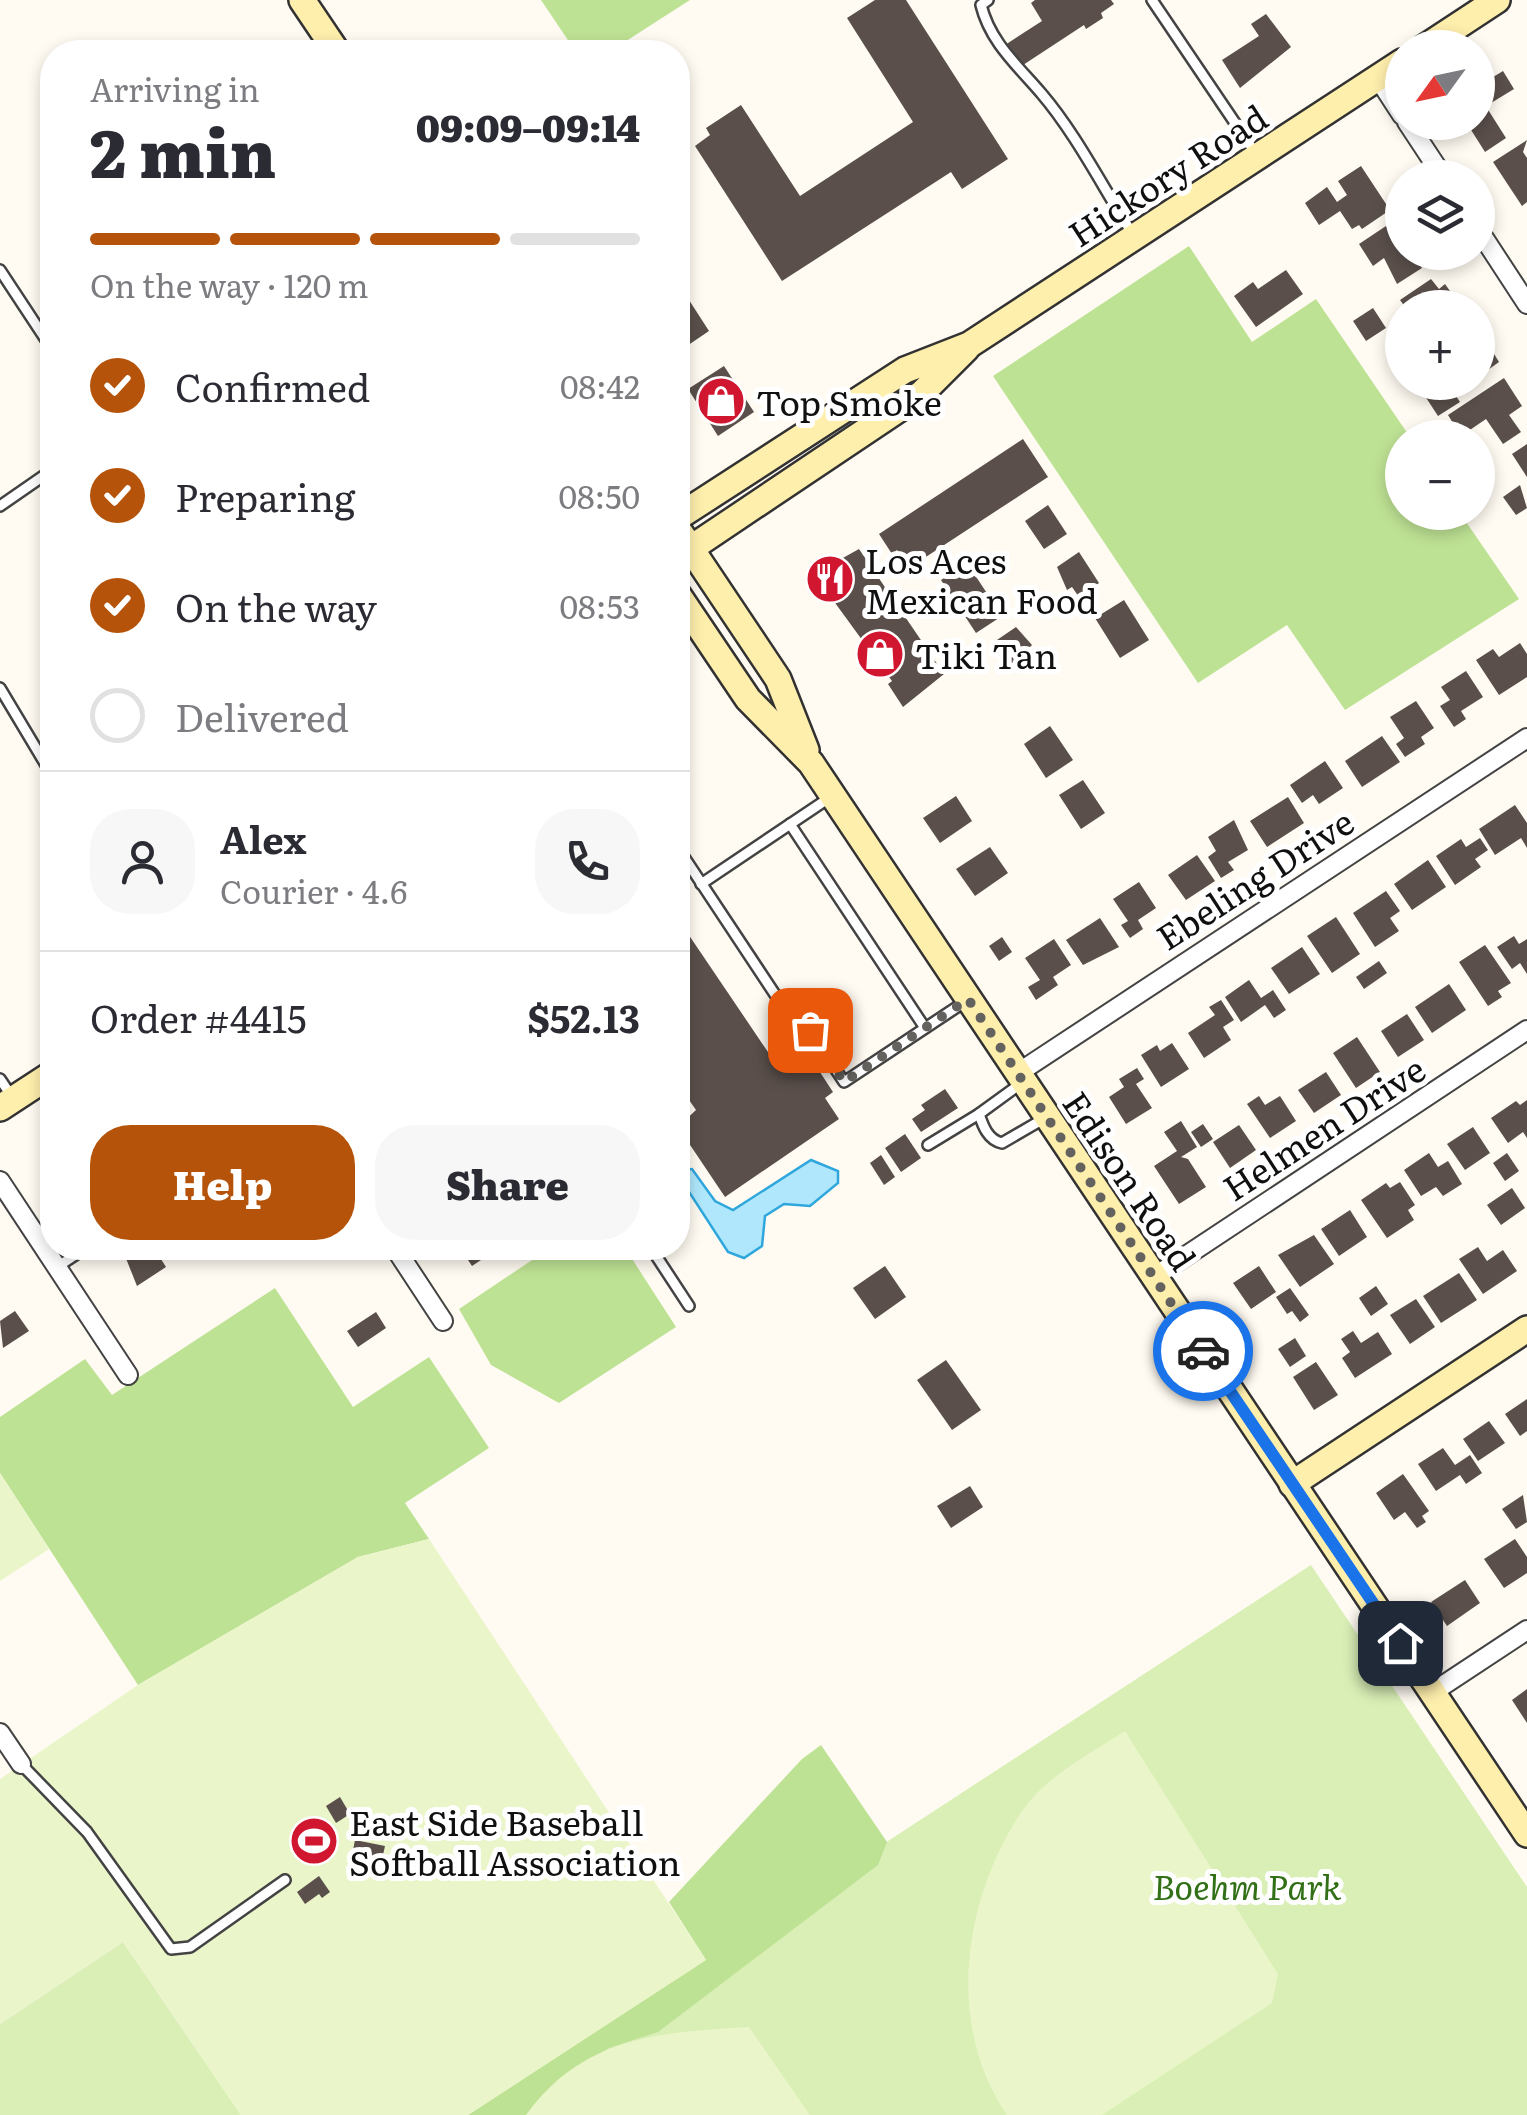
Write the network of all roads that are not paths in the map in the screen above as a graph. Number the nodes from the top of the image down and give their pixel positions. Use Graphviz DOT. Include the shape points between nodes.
graph roads {
  1 [pos="302,0"];
  2 [pos="988,0"];
  3 [pos="1152,0"];
  4 [pos="1498,0"];
  5 [pos="1452,30"];
  6 [pos="329,40"];
  7 [pos="1385,73"];
  8 [pos="1378,78"];
  9 [pos="1385,89"];
  10 [pos="1258,156"];
  11 [pos="1134,237"];
  12 [pos="1495,255"];
  13 [pos="0,270"];
  14 [pos="1527,304"];
  15 [pos="40,331"];
  16 [pos="969,345"];
  17 [pos="40,478"];
  18 [pos="0,506"];
  19 [pos="690,510"];
  20 [pos="690,540"];
  21 [pos="690,556"];
  22 [pos="690,613"];
  23 [pos="0,688"];
  24 [pos="1527,738"];
  25 [pos="40,755"];
  26 [pos="812,764"];
  27 [pos="833,796"];
  28 [pos="790,824"];
  29 [pos="690,867"];
  30 [pos="701,884"];
  31 [pos="968,999"];
  32 [pos="925,1028"];
  33 [pos="1527,1030"];
  34 [pos="1021,1077"];
  35 [pos="40,1079"];
  36 [pos="4,1095"];
  37 [pos="979,1114"];
  38 [pos="1047,1116"];
  39 [pos="928,1145"];
  40 [pos="0,1181"];
  41 [pos="40,1241"];
  42 [pos="52,1260"];
  43 [pos="68,1260"];
  44 [pos="403,1260"];
  45 [pos="658,1260"];
  46 [pos="57,1267"];
  47 [pos="1154,1277"];
  48 [pos="690,1306"];
  49 [pos="442,1321"];
  50 [pos="1527,1329"];
  51 [pos="128,1375"];
  52 [pos="1292,1484"];
  53 [pos="1527,1630"];
  54 [pos="1433,1692"];
  55 [pos="0,1733"];
  56 [pos="21,1764"];
  57 [pos="1527,1834"];
  58 [pos="285,1880"];
  1 -- 6 [label="main road"];
  2 -- 11 [label="lane" via="981,5 984,16 1013,66 1042,94"];
  3 -- 10 [label="lane"];
  4 -- 5 [label="main road"];
  7 -- 8 [label="main road, Hickory Road"];
  8 -- 9 [label="street"];
  8 -- 10 [label="main road, Hickory Road"];
  10 -- 11 [label="main road, Hickory Road"];
  11 -- 16 [label="main road, Hickory Road"];
  12 -- 14 [label="street"];
  13 -- 15 [label="lane"];
  16 -- 19 [label="main road, Hickory Road" via="905,370"];
  16 -- 20 [label="main road, Hickory Road" via="921,394"];
  17 -- 18 [label="lane"];
  21 -- 26 [label="main road, Edison Road" via="778,678"];
  22 -- 26 [label="main road, Edison Road" via="748,698"];
  23 -- 25 [label="lane"];
  24 -- 34 [label="street, Ebeling Drive"];
  26 -- 27 [label="main road, Edison Road"];
  27 -- 28 [label="lane"];
  27 -- 31 [label="main road, Edison Road"];
  28 -- 30 [label="lane"];
  28 -- 32 [label="lane"];
  29 -- 30 [label="lane"];
  30 -- 32 [label="lane" via="786,1011 810,1030 844,1082"];
  31 -- 32 [label="lane"];
  31 -- 34 [label="main road, Edison Road"];
  33 -- 47 [label="street, Helmen Drive"];
  34 -- 37 [label="lane"];
  34 -- 38 [label="main road, Edison Road"];
  35 -- 36 [label="main road"];
  37 -- 38 [label="lane" via="994,1142 1002,1144"];
  37 -- 39 [label="lane"];
  38 -- 47 [label="main road, Edison Road"];
  40 -- 41 [label="street"];
  42 -- 46 [label="street"];
  43 -- 46 [label="lane"];
  44 -- 49 [label="street"];
  45 -- 48 [label="lane"];
  46 -- 51 [label="street"];
  47 -- 52 [label="main road, Edison Road"];
  50 -- 52 [label="main road"];
  52 -- 54 [label="main road, Edison Road"];
  53 -- 54 [label="street"];
  54 -- 57 [label="main road, Edison Road"];
  55 -- 56 [label="street"];
  56 -- 58 [label="lane" via="88,1832 172,1948 190,1948"];
}
